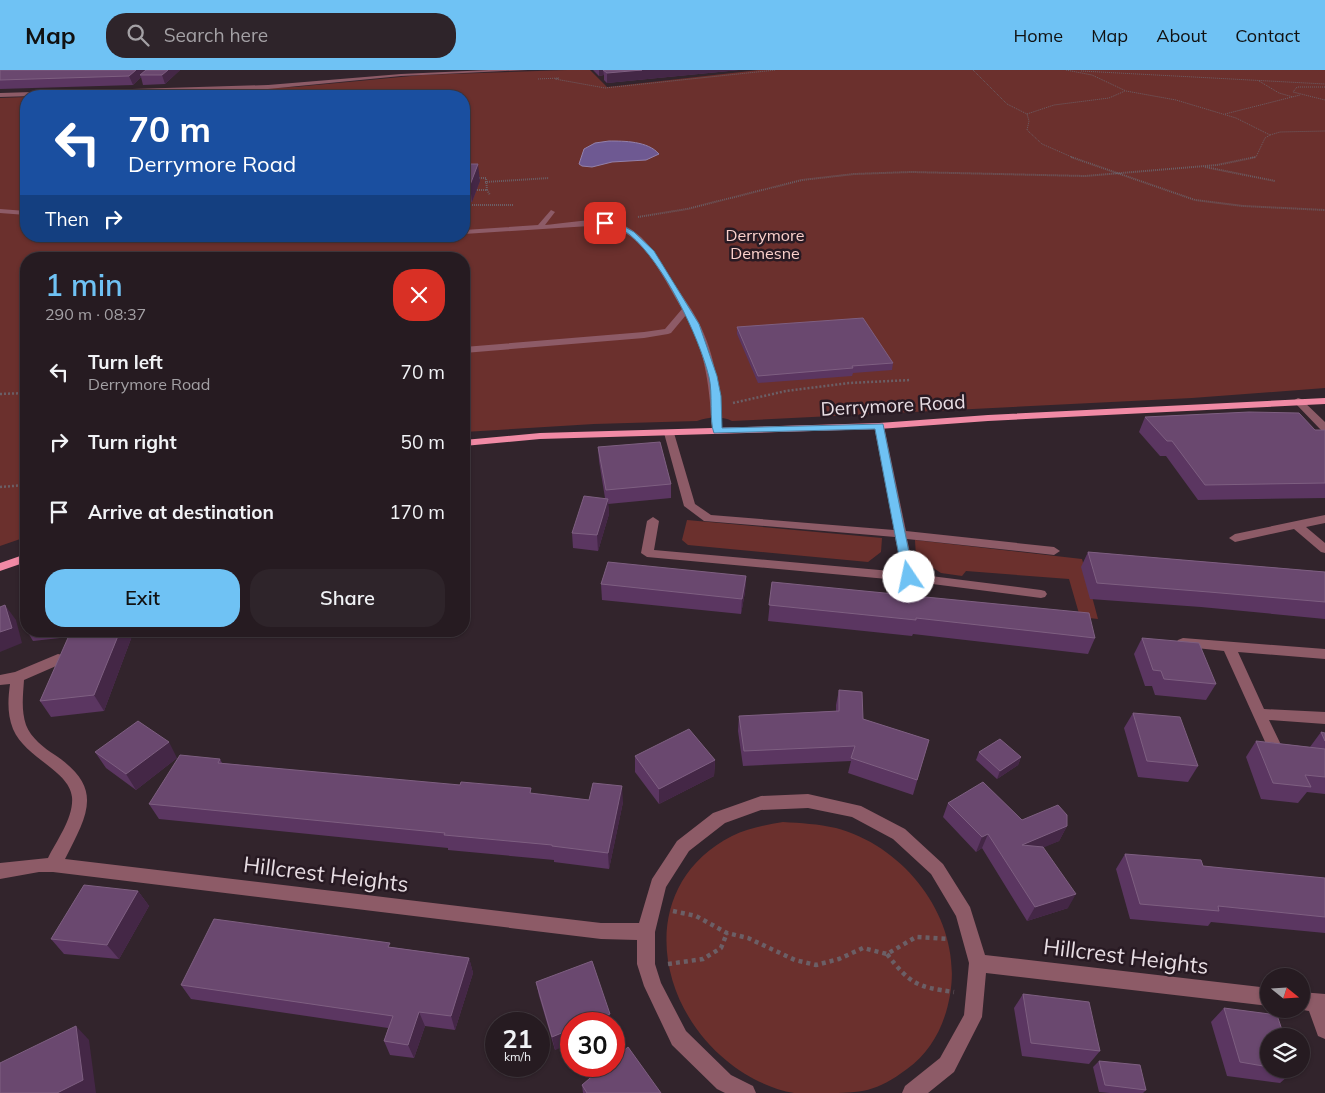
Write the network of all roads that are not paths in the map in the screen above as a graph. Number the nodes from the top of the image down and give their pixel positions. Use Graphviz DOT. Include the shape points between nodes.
graph roads {
  1 [pos="381,70"];
  2 [pos="526,70"];
  3 [pos="380,77"];
  4 [pos="141,82"];
  5 [pos="132,90"];
  6 [pos="160,90"];
  7 [pos="20,94"];
  8 [pos="0,95"];
  9 [pos="0,210"];
  10 [pos="20,212"];
  11 [pos="550,212"];
  12 [pos="540,227"];
  13 [pos="470,232"];
  14 [pos="686,310"];
  15 [pos="470,350"];
  16 [pos="1325,400"];
  17 [pos="1298,401"];
  18 [pos="879,426"];
  19 [pos="1325,428"];
  20 [pos="717,431"];
  21 [pos="669,433"];
  22 [pos="470,442"];
  23 [pos="1325,519"];
  24 [pos="653,522"];
  25 [pos="1295,524"];
  26 [pos="900,534"];
  27 [pos="1235,538"];
  28 [pos="1325,549"];
  29 [pos="1054,551"];
  30 [pos="20,560"];
  31 [pos="0,567"];
  32 [pos="909,577"];
  33 [pos="1041,594"];
  34 [pos="1172,642"];
  35 [pos="1228,646"];
  36 [pos="1325,654"];
  37 [pos="58,659"];
  38 [pos="18,677"];
  39 [pos="0,680"];
  40 [pos="1260,714"];
  41 [pos="1325,718"];
  42 [pos="1276,751"];
  43 [pos="53,865"];
  44 [pos="0,871"];
  45 [pos="646,932"];
  46 [pos="978,963"];
  47 [pos="1260,996"];
  48 [pos="1314,1002"];
  49 [pos="1325,1029"];
  50 [pos="746,1093"];
  51 [pos="912,1093"];
  1 -- 3 [label="street"];
  2 -- 3 [label="street"];
  3 -- 6 [label="street" via="304,85"];
  4 -- 5 [label="street"];
  7 -- 8 [label="street"];
  9 -- 10 [label="street"];
  11 -- 12 [label="street"];
  12 -- 13 [label="street"];
  12 -- 14 [label="street" via="614,223 632,233 651,253"];
  14 -- 15 [label="street" via="668,331"];
  14 -- 20 [label="street" via="695,324 713,376"];
  16 -- 17 [label="main road, Derrymore Road"];
  17 -- 18 [label="main road, Derrymore Road"];
  17 -- 19 [label="street"];
  18 -- 20 [label="main road, Derrymore Road"];
  18 -- 26 [label="street"];
  20 -- 21 [label="main road, Derrymore Road"];
  21 -- 22 [label="main road, Derrymore Road" via="540,436"];
  21 -- 26 [label="street" via="690,506 708,518"];
  23 -- 25 [label="street"];
  24 -- 32 [label="street" via="647,553"];
  25 -- 27 [label="street"];
  25 -- 28 [label="street"];
  26 -- 29 [label="street"];
  26 -- 32 [label="street"];
  30 -- 31 [label="main road"];
  32 -- 33 [label="street"];
  34 -- 35 [label="street"];
  35 -- 36 [label="street"];
  35 -- 40 [label="street"];
  37 -- 38 [label="street"];
  38 -- 39 [label="street"];
  38 -- 43 [label="street" via="12,694 11,722 19,740 76,781 80,798 74,821"];
  40 -- 41 [label="street"];
  40 -- 42 [label="street"];
  43 -- 44 [label="street, Hillcrest Heights"];
  43 -- 45 [label="street, Hillcrest Heights" via="601,931"];
  45 -- 46 [label="street" via="658,884 683,846 719,818 761,803 808,801 855,811 899,834 937,869 964,913"];
  45 -- 50 [label="street" via="646,964 678,1038 724,1082"];
  46 -- 47 [label="street, Hillcrest Heights"];
  46 -- 51 [label="street" via="973,1017 947,1066"];
  48 -- 49 [label="street"];
}
